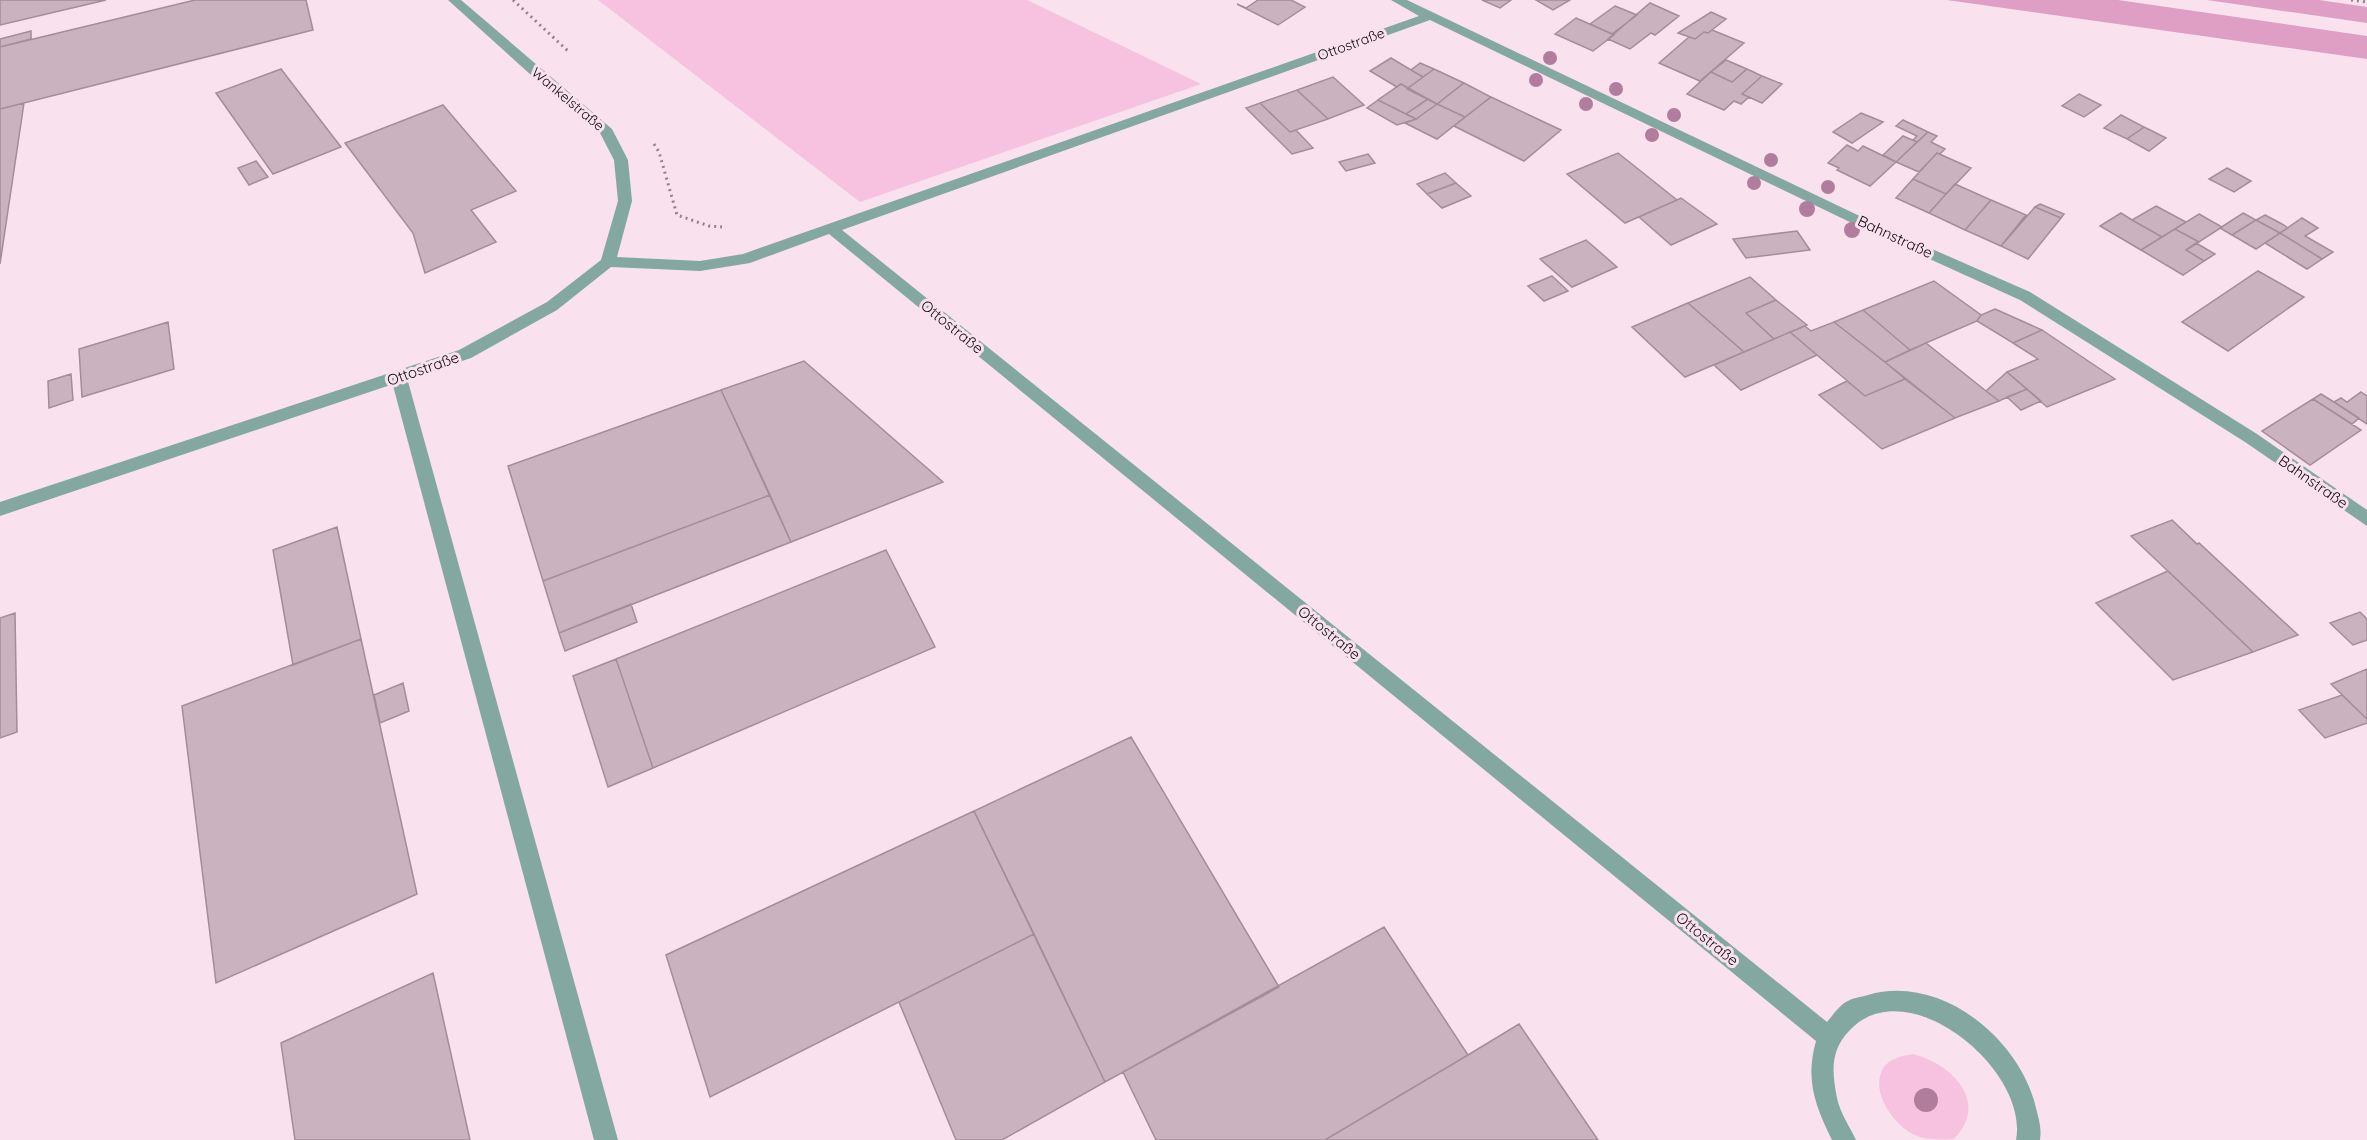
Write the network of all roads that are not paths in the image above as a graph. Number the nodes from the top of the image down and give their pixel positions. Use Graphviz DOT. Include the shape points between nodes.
graph roads {
  1 [pos="454,0"];
  2 [pos="1397,0"];
  3 [pos="1431,16"];
  4 [pos="831,228"];
  5 [pos="608,262"];
  6 [pos="399,378"];
  7 [pos="0,509"];
  8 [pos="2367,519"];
  9 [pos="1828,1037"];
  10 [pos="2033,1137"];
  11 [pos="606,1140"];
  12 [pos="1844,1140"];
  1 -- 5 [label="street, Wankelstraße" via="605,129 621,160 625,201"];
  2 -- 3 [label="street, Bahnstraße"];
  3 -- 4 [label="street, Ottostraße"];
  3 -- 8 [label="street, Bahnstraße" via="1886,234 2025,296 2252,438"];
  4 -- 5 [label="street, Ottostraße" via="745,259 700,266"];
  4 -- 9 [label="street, Ottostraße"];
  5 -- 6 [label="street, Ottostraße" via="542,312 465,354"];
  6 -- 7 [label="street, Ottostraße"];
  6 -- 11 [label="street"];
  9 -- 10 [label="street" via="1853,1010 1888,1000 1919,1003 1957,1019 1999,1057 2020,1092"];
  9 -- 12 [label="street" via="1821,1064 1826,1103"];
}
